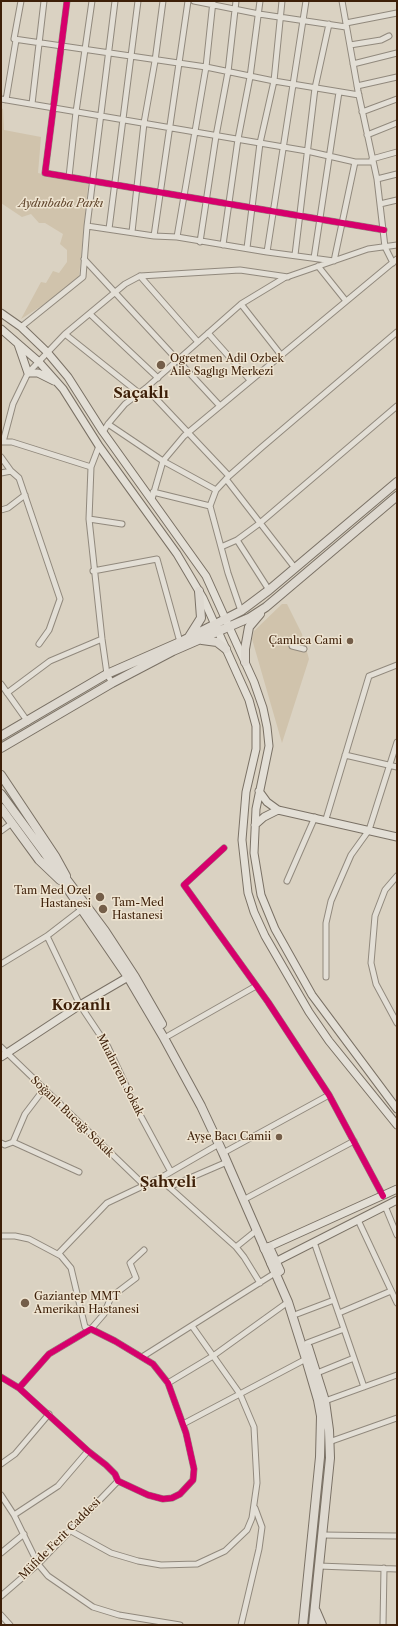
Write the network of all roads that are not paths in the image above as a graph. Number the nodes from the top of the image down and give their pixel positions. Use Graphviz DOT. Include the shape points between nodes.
graph roads {
  1 [pos="20,1"];
  2 [pos="44,1"];
  3 [pos="67,1"];
  4 [pos="92,1"];
  5 [pos="115,1"];
  6 [pos="138,1"];
  7 [pos="163,1"];
  8 [pos="188,1"];
  9 [pos="194,1"];
  10 [pos="236,1"];
  11 [pos="260,1"];
  12 [pos="282,1"];
  13 [pos="306,1"];
  14 [pos="342,1"];
  15 [pos="213,3"];
  16 [pos="235,10"];
  17 [pos="397,13"];
  18 [pos="259,14"];
  19 [pos="280,18"];
  20 [pos="304,21"];
  21 [pos="329,24"];
  22 [pos="346,25"];
  23 [pos="389,36"];
  24 [pos="16,40"];
  25 [pos="38,44"];
  26 [pos="350,45"];
  27 [pos="60,46"];
  28 [pos="85,50"];
  29 [pos="397,52"];
  30 [pos="107,53"];
  31 [pos="131,57"];
  32 [pos="155,61"];
  33 [pos="180,63"];
  34 [pos="353,64"];
  35 [pos="206,67"];
  36 [pos="228,72"];
  37 [pos="397,76"];
  38 [pos="250,77"];
  39 [pos="274,82"];
  40 [pos="294,84"];
  41 [pos="357,86"];
  42 [pos="316,88"];
  43 [pos="339,92"];
  44 [pos="359,95"];
  45 [pos="397,99"];
  46 [pos="3,100"];
  47 [pos="32,104"];
  48 [pos="53,107"];
  49 [pos="76,112"];
  50 [pos="362,112"];
  51 [pos="100,116"];
  52 [pos="124,119"];
  53 [pos="144,123"];
  54 [pos="397,123"];
  55 [pos="170,128"];
  56 [pos="194,132"];
  57 [pos="367,135"];
  58 [pos="216,136"];
  59 [pos="238,139"];
  60 [pos="260,143"];
  61 [pos="284,147"];
  62 [pos="307,151"];
  63 [pos="397,152"];
  64 [pos="330,157"];
  65 [pos="373,160"];
  66 [pos="355,162"];
  67 [pos="397,174"];
  68 [pos="69,177"];
  69 [pos="377,179"];
  70 [pos="92,182"];
  71 [pos="114,185"];
  72 [pos="137,189"];
  73 [pos="160,192"];
  74 [pos="182,196"];
  75 [pos="206,199"];
  76 [pos="397,200"];
  77 [pos="229,204"];
  78 [pos="380,204"];
  79 [pos="252,207"];
  80 [pos="273,211"];
  81 [pos="299,215"];
  82 [pos="319,219"];
  83 [pos="343,224"];
  84 [pos="87,226"];
  85 [pos="109,229"];
  86 [pos="384,230"];
  87 [pos="132,232"];
  88 [pos="154,236"];
  89 [pos="177,237"];
  90 [pos="200,242"];
  91 [pos="223,245"];
  92 [pos="397,245"];
  93 [pos="384,247"];
  94 [pos="247,248"];
  95 [pos="267,252"];
  96 [pos="295,255"];
  97 [pos="314,258"];
  98 [pos="84,259"];
  99 [pos="334,261"];
  100 [pos="395,261"];
  101 [pos="318,266"];
  102 [pos="140,276"];
  103 [pos="288,277"];
  104 [pos="114,292"];
  105 [pos="346,301"];
  106 [pos="241,304"];
  107 [pos="1,313"];
  108 [pos="90,314"];
  109 [pos="21,327"];
  110 [pos="1,329"];
  111 [pos="397,332"];
  112 [pos="208,333"];
  113 [pos="65,334"];
  114 [pos="17,342"];
  115 [pos="198,342"];
  116 [pos="47,352"];
  117 [pos="281,355"];
  118 [pos="178,360"];
  119 [pos="39,362"];
  120 [pos="28,373"];
  121 [pos="158,378"];
  122 [pos="250,380"];
  123 [pos="57,383"];
  124 [pos="146,388"];
  125 [pos="139,393"];
  126 [pos="220,406"];
  127 [pos="397,406"];
  128 [pos="1,420"];
  129 [pos="7,424"];
  130 [pos="108,424"];
  131 [pos="103,432"];
  132 [pos="188,433"];
  133 [pos="2,442"];
  134 [pos="100,446"];
  135 [pos="1,457"];
  136 [pos="163,461"];
  137 [pos="91,467"];
  138 [pos="11,471"];
  139 [pos="1,473"];
  140 [pos="228,478"];
  141 [pos="397,482"];
  142 [pos="216,490"];
  143 [pos="26,495"];
  144 [pos="152,495"];
  145 [pos="397,496"];
  146 [pos="210,506"];
  147 [pos="1,510"];
  148 [pos="89,519"];
  149 [pos="260,522"];
  150 [pos="122,524"];
  151 [pos="237,540"];
  152 [pos="221,547"];
  153 [pos="295,568"];
  154 [pos="93,571"];
  155 [pos="268,590"];
  156 [pos="199,591"];
  157 [pos="266,607"];
  158 [pos="241,611"];
  159 [pos="225,619"];
  160 [pos="229,627"];
  161 [pos="216,628"];
  162 [pos="189,637"];
  163 [pos="102,639"];
  164 [pos="202,640"];
  165 [pos="180,642"];
  166 [pos="39,644"];
  167 [pos="292,646"];
  168 [pos="226,649"];
  169 [pos="304,649"];
  170 [pos="245,662"];
  171 [pos="397,665"];
  172 [pos="107,674"];
  173 [pos="112,682"];
  174 [pos="1,684"];
  175 [pos="7,693"];
  176 [pos="28,722"];
  177 [pos="1,736"];
  178 [pos="397,742"];
  179 [pos="1,748"];
  180 [pos="345,755"];
  181 [pos="390,765"];
  182 [pos="397,766"];
  183 [pos="1,775"];
  184 [pos="259,792"];
  185 [pos="1,794"];
  186 [pos="1,808"];
  187 [pos="278,810"];
  188 [pos="315,817"];
  189 [pos="326,819"];
  190 [pos="12,823"];
  191 [pos="255,826"];
  192 [pos="369,830"];
  193 [pos="1,831"];
  194 [pos="397,837"];
  195 [pos="224,848"];
  196 [pos="397,876"];
  197 [pos="287,881"];
  198 [pos="67,883"];
  199 [pos="82,909"];
  200 [pos="47,936"];
  201 [pos="1,964"];
  202 [pos="128,977"];
  203 [pos="326,977"];
  204 [pos="256,986"];
  205 [pos="80,1005"];
  206 [pos="397,1023"];
  207 [pos="168,1036"];
  208 [pos="1,1047"];
  209 [pos="4,1055"];
  210 [pos="44,1089"];
  211 [pos="329,1095"];
  212 [pos="397,1109"];
  213 [pos="397,1125"];
  214 [pos="12,1142"];
  215 [pos="354,1142"];
  216 [pos="1,1143"];
  217 [pos="219,1144"];
  218 [pos="226,1152"];
  219 [pos="227,1162"];
  220 [pos="79,1172"];
  221 [pos="171,1172"];
  222 [pos="162,1177"];
  223 [pos="144,1185"];
  224 [pos="169,1187"];
  225 [pos="397,1189"];
  226 [pos="383,1196"];
  227 [pos="245,1199"];
  228 [pos="397,1200"];
  229 [pos="385,1206"];
  230 [pos="358,1220"];
  231 [pos="257,1230"];
  232 [pos="397,1235"];
  233 [pos="1,1236"];
  234 [pos="314,1242"];
  235 [pos="236,1247"];
  236 [pos="266,1248"];
  237 [pos="144,1250"];
  238 [pos="59,1253"];
  239 [pos="273,1262"];
  240 [pos="275,1273"];
  241 [pos="260,1283"];
  242 [pos="392,1291"];
  243 [pos="334,1300"];
  244 [pos="288,1302"];
  245 [pos="397,1303"];
  246 [pos="338,1313"];
  247 [pos="297,1314"];
  248 [pos="192,1326"];
  249 [pos="91,1329"];
  250 [pos="344,1329"];
  251 [pos="307,1343"];
  252 [pos="213,1356"];
  253 [pos="142,1357"];
  254 [pos="354,1358"];
  255 [pos="306,1359"];
  256 [pos="317,1373"];
  257 [pos="397,1375"];
  258 [pos="1,1377"];
  259 [pos="168,1383"];
  260 [pos="364,1387"];
  261 [pos="19,1388"];
  262 [pos="240,1394"];
  263 [pos="325,1401"];
  264 [pos="49,1414"];
  265 [pos="397,1418"];
  266 [pos="183,1424"];
  267 [pos="329,1442"];
  268 [pos="88,1452"];
  269 [pos="1,1464"];
  270 [pos="118,1481"];
  271 [pos="1,1495"];
  272 [pos="255,1506"];
  273 [pos="14,1515"];
  274 [pos="71,1531"];
  275 [pos="24,1534"];
  276 [pos="322,1535"];
  277 [pos="397,1536"];
  278 [pos="1,1553"];
  279 [pos="38,1564"];
  280 [pos="319,1566"];
  281 [pos="384,1568"];
  282 [pos="397,1569"];
  283 [pos="1,1596"];
  284 [pos="315,1607"];
  285 [pos="1,1615"];
  286 [pos="10,1625"];
  287 [pos="180,1625"];
  288 [pos="241,1625"];
  289 [pos="303,1625"];
  290 [pos="313,1625"];
  291 [pos="322,1625"];
  292 [pos="383,1625"];
  1 -- 24 [label="street" via="14,39"];
  2 -- 25 [label="street"];
  3 -- 27 [label="street"];
  4 -- 28 [label="street"];
  5 -- 30 [label="street"];
  6 -- 31 [label="street"];
  7 -- 32 [label="street"];
  8 -- 33 [label="street"];
  9 -- 15 [label="street"];
  10 -- 16 [label="street"];
  11 -- 18 [label="street"];
  12 -- 19 [label="street"];
  13 -- 20 [label="street"];
  14 -- 22 [label="street"];
  15 -- 16 [label="street"];
  15 -- 35 [label="street"];
  16 -- 18 [label="street"];
  16 -- 36 [label="street"];
  17 -- 22 [label="street"];
  18 -- 19 [label="street"];
  18 -- 38 [label="street"];
  19 -- 20 [label="street"];
  19 -- 39 [label="street"];
  20 -- 21 [label="street"];
  20 -- 40 [label="street"];
  21 -- 22 [label="street"];
  21 -- 42 [label="street"];
  22 -- 26 [label="street"];
  23 -- 26 [label="street" via="381,40"];
  24 -- 25 [label="street"];
  24 -- 46 [label="street"];
  25 -- 27 [label="street"];
  25 -- 47 [label="street"];
  26 -- 34 [label="street"];
  27 -- 28 [label="street"];
  27 -- 48 [label="street"];
  28 -- 30 [label="street"];
  28 -- 49 [label="street"];
  29 -- 34 [label="street"];
  30 -- 31 [label="street"];
  30 -- 51 [label="street"];
  31 -- 32 [label="street"];
  31 -- 52 [label="street"];
  32 -- 33 [label="street"];
  32 -- 53 [label="street"];
  33 -- 35 [label="street"];
  33 -- 55 [label="street"];
  34 -- 41 [label="street"];
  35 -- 36 [label="street"];
  35 -- 56 [label="street"];
  36 -- 38 [label="street"];
  36 -- 58 [label="street"];
  37 -- 41 [label="street"];
  38 -- 39 [label="street"];
  38 -- 59 [label="street"];
  39 -- 40 [label="street"];
  39 -- 60 [label="street"];
  40 -- 42 [label="street"];
  40 -- 61 [label="street"];
  41 -- 44 [label="street"];
  42 -- 43 [label="street"];
  42 -- 62 [label="street"];
  43 -- 44 [label="street"];
  43 -- 64 [label="street"];
  44 -- 50 [label="street"];
  45 -- 50 [label="street"];
  46 -- 47 [label="street"];
  47 -- 48 [label="street"];
  48 -- 49 [label="street"];
  48 -- 68 [label="street" via="45,173"];
  49 -- 51 [label="street"];
  49 -- 68 [label="street"];
  50 -- 57 [label="street"];
  51 -- 52 [label="street"];
  51 -- 70 [label="street"];
  52 -- 53 [label="street"];
  52 -- 71 [label="street"];
  53 -- 55 [label="street"];
  53 -- 72 [label="street"];
  54 -- 57 [label="street"];
  55 -- 56 [label="street"];
  55 -- 73 [label="street"];
  56 -- 58 [label="street"];
  56 -- 74 [label="street"];
  57 -- 65 [label="street"];
  58 -- 59 [label="street"];
  58 -- 75 [label="street"];
  59 -- 60 [label="street"];
  59 -- 77 [label="street"];
  60 -- 61 [label="street"];
  60 -- 79 [label="street"];
  61 -- 62 [label="street"];
  61 -- 80 [label="street"];
  62 -- 64 [label="street"];
  62 -- 81 [label="street"];
  63 -- 65 [label="street"];
  64 -- 66 [label="street"];
  64 -- 82 [label="street"];
  65 -- 66 [label="street"];
  65 -- 69 [label="street"];
  66 -- 83 [label="street"];
  67 -- 69 [label="street"];
  68 -- 70 [label="street"];
  69 -- 78 [label="street"];
  70 -- 71 [label="street"];
  70 -- 84 [label="street"];
  71 -- 72 [label="street"];
  71 -- 85 [label="street"];
  72 -- 73 [label="street"];
  72 -- 87 [label="street"];
  73 -- 74 [label="street"];
  73 -- 88 [label="street"];
  74 -- 75 [label="street"];
  74 -- 89 [label="street"];
  75 -- 77 [label="street"];
  75 -- 90 [label="street"];
  76 -- 78 [label="street"];
  77 -- 79 [label="street"];
  77 -- 91 [label="street"];
  78 -- 86 [label="street"];
  79 -- 80 [label="street"];
  79 -- 94 [label="street"];
  80 -- 81 [label="street"];
  80 -- 95 [label="street"];
  81 -- 82 [label="street"];
  81 -- 96 [label="street"];
  82 -- 83 [label="street"];
  82 -- 97 [label="street"];
  83 -- 86 [label="street"];
  83 -- 99 [label="street"];
  84 -- 85 [label="street"];
  84 -- 98 [label="street"];
  85 -- 87 [label="street"];
  86 -- 93 [label="street"];
  87 -- 88 [label="street"];
  88 -- 89 [label="street"];
  89 -- 90 [label="street"];
  90 -- 91 [label="street"];
  91 -- 94 [label="street"];
  92 -- 93 [label="street"];
  93 -- 99 [label="street" via="368,249"];
  93 -- 100 [label="street"];
  94 -- 95 [label="street"];
  95 -- 96 [label="street"];
  96 -- 97 [label="street"];
  97 -- 99 [label="street"];
  98 -- 104 [label="street"];
  98 -- 109 [label="street" via="83,277"];
  99 -- 101 [label="street"];
  100 -- 105 [label="street"];
  101 -- 103 [label="street"];
  101 -- 105 [label="street"];
  102 -- 103 [label="street" via="240,270"];
  102 -- 104 [label="street"];
  102 -- 115 [label="street"];
  103 -- 106 [label="street"];
  104 -- 108 [label="street"];
  104 -- 118 [label="street"];
  105 -- 117 [label="street"];
  106 -- 112 [label="street"];
  106 -- 117 [label="street"];
  107 -- 109 [label="main road"];
  108 -- 113 [label="street"];
  108 -- 121 [label="street"];
  109 -- 116 [label="main road"];
  110 -- 114 [label="main road"];
  111 -- 140 [label="street"];
  112 -- 115 [label="street"];
  112 -- 122 [label="street"];
  113 -- 116 [label="street"];
  113 -- 125 [label="street"];
  114 -- 119 [label="main road"];
  114 -- 120 [label="main road"];
  115 -- 118 [label="street"];
  116 -- 119 [label="street"];
  116 -- 131 [label="main road" via="68,377"];
  117 -- 122 [label="street"];
  118 -- 121 [label="street"];
  118 -- 126 [label="street"];
  119 -- 120 [label="street"];
  119 -- 123 [label="main road"];
  120 -- 123 [label="main road" via="38,373"];
  120 -- 129 [label="street" via="13,404"];
  121 -- 124 [label="street"];
  122 -- 126 [label="street"];
  123 -- 134 [label="main road"];
  124 -- 125 [label="street"];
  124 -- 132 [label="street"];
  125 -- 130 [label="street" via="125,404"];
  126 -- 132 [label="street"];
  127 -- 149 [label="street"];
  128 -- 129 [label="street"];
  129 -- 133 [label="street"];
  130 -- 131 [label="street"];
  130 -- 136 [label="street"];
  131 -- 144 [label="main road"];
  132 -- 136 [label="street"];
  132 -- 140 [label="street"];
  133 -- 137 [label="street" via="12,442"];
  134 -- 137 [label="street"];
  134 -- 156 [label="main road" via="156,524"];
  135 -- 138 [label="street"];
  136 -- 142 [label="street"];
  136 -- 144 [label="street"];
  137 -- 148 [label="street"];
  138 -- 139 [label="street"];
  138 -- 143 [label="street" via="19,478"];
  140 -- 142 [label="street"];
  140 -- 149 [label="street"];
  141 -- 153 [label="main road"];
  142 -- 146 [label="street"];
  143 -- 147 [label="street"];
  143 -- 166 [label="street" via="60,599 49,630"];
  144 -- 146 [label="street"];
  144 -- 159 [label="main road" via="206,576"];
  145 -- 157 [label="main road"];
  146 -- 152 [label="street"];
  148 -- 150 [label="street"];
  148 -- 154 [label="street"];
  149 -- 151 [label="street"];
  149 -- 153 [label="street"];
  151 -- 152 [label="street"];
  151 -- 155 [label="street"];
  152 -- 158 [label="street"];
  153 -- 155 [label="main road"];
  154 -- 163 [label="street"];
  154 -- 165 [label="street" via="157,559"];
  155 -- 158 [label="main road"];
  156 -- 161 [label="main road"];
  156 -- 162 [label="main road" via="200,618"];
  157 -- 160 [label="main road"];
  157 -- 170 [label="main road" via="249,627"];
  158 -- 159 [label="main road"];
  159 -- 160 [label="main road"];
  159 -- 161 [label="main road"];
  160 -- 161 [label="main road"];
  160 -- 170 [label="main road"];
  161 -- 162 [label="main road"];
  161 -- 164 [label="main road"];
  161 -- 168 [label="main road"];
  162 -- 165 [label="main road"];
  163 -- 172 [label="street"];
  163 -- 175 [label="street" via="50,661"];
  164 -- 168 [label="main road" via="217,642"];
  164 -- 173 [label="main road"];
  165 -- 172 [label="main road"];
  167 -- 169 [label="street"];
  168 -- 213 [label="main road" via="250,700 256,726 256,749 246,792 242,840 247,885 254,912 265,936 329,1042"];
  170 -- 184 [label="main road" via="263,708 267,727 269,746"];
  171 -- 180 [label="street" via="369,676"];
  172 -- 173 [label="street"];
  172 -- 176 [label="main road"];
  173 -- 179 [label="main road"];
  174 -- 175 [label="street"];
  175 -- 176 [label="street"];
  176 -- 177 [label="main road"];
  178 -- 181 [label="street"];
  180 -- 181 [label="street"];
  180 -- 189 [label="street"];
  181 -- 182 [label="street"];
  181 -- 192 [label="street"];
  183 -- 198 [label="main road" via="55,856"];
  184 -- 187 [label="main road"];
  184 -- 191 [label="main road"];
  185 -- 198 [label="main road"];
  186 -- 190 [label="main road"];
  187 -- 188 [label="main road"];
  187 -- 191 [label="main road" via="264,817"];
  188 -- 189 [label="main road"];
  188 -- 197 [label="street"];
  189 -- 192 [label="main road"];
  190 -- 193 [label="street"];
  190 -- 198 [label="main road" via="39,860"];
  191 -- 212 [label="main road" via="254,853 257,876 261,895 275,929 312,995"];
  192 -- 194 [label="main road"];
  192 -- 203 [label="street" via="351,855 330,901 326,923"];
  195 -- 204 [label="street" via="184,885"];
  196 -- 206 [label="street" via="385,890 375,916 371,963 376,984"];
  198 -- 199 [label="main road"];
  198 -- 207 [label="main road" via="114,944"];
  199 -- 200 [label="street"];
  199 -- 202 [label="main road"];
  200 -- 201 [label="street"];
  200 -- 205 [label="street, Muahrrem Sokak"];
  202 -- 205 [label="main road"];
  202 -- 217 [label="main road" via="188,1082"];
  204 -- 207 [label="street"];
  204 -- 211 [label="street"];
  205 -- 209 [label="main road"];
  205 -- 221 [label="street, Muahrrem Sokak" via="108,1047 138,1111"];
  207 -- 218 [label="main road"];
  208 -- 209 [label="street, Soğanlı Bucağı Sokak"];
  209 -- 210 [label="street, Soğanlı Bucağı Sokak"];
  210 -- 214 [label="street" via="24,1114"];
  210 -- 223 [label="street, Soğanlı Bucağı Sokak"];
  211 -- 215 [label="street"];
  211 -- 218 [label="street"];
  214 -- 216 [label="street" via="5,1145"];
  214 -- 220 [label="street"];
  215 -- 226 [label="street"];
  215 -- 227 [label="street"];
  217 -- 218 [label="main road"];
  217 -- 221 [label="street"];
  218 -- 219 [label="main road"];
  218 -- 227 [label="main road"];
  219 -- 224 [label="street"];
  219 -- 227 [label="main road"];
  221 -- 222 [label="street"];
  222 -- 223 [label="street"];
  222 -- 224 [label="street"];
  223 -- 238 [label="street" via="107,1203"];
  224 -- 235 [label="street"];
  225 -- 226 [label="main road"];
  226 -- 236 [label="main road"];
  227 -- 231 [label="main road"];
  227 -- 236 [label="main road"];
  228 -- 229 [label="main road"];
  229 -- 230 [label="main road"];
  229 -- 232 [label="street"];
  230 -- 234 [label="main road"];
  230 -- 242 [label="street"];
  231 -- 235 [label="street"];
  231 -- 236 [label="main road"];
  233 -- 238 [label="street" via="29,1240"];
  234 -- 239 [label="main road"];
  234 -- 243 [label="street"];
  235 -- 241 [label="street"];
  236 -- 239 [label="main road"];
  237 -- 249 [label="street" via="130,1264 136,1278 111,1297 104,1314"];
  238 -- 249 [label="street" via="71,1268 85,1327"];
  239 -- 240 [label="main road"];
  239 -- 247 [label="main road"];
  240 -- 241 [label="street"];
  240 -- 244 [label="main road"];
  241 -- 248 [label="street"];
  242 -- 245 [label="street"];
  242 -- 246 [label="street"];
  243 -- 246 [label="street"];
  243 -- 247 [label="street"];
  244 -- 252 [label="street"];
  244 -- 255 [label="main road"];
  246 -- 250 [label="street"];
  247 -- 251 [label="main road"];
  248 -- 252 [label="street"];
  248 -- 253 [label="street"];
  249 -- 253 [label="street"];
  249 -- 261 [label="street" via="49,1354"];
  250 -- 251 [label="street"];
  250 -- 254 [label="street"];
  251 -- 256 [label="main road"];
  252 -- 259 [label="street"];
  252 -- 262 [label="street"];
  253 -- 259 [label="street" via="153,1364"];
  254 -- 256 [label="street"];
  254 -- 260 [label="street"];
  255 -- 262 [label="street"];
  255 -- 289 [label="main road" via="318,1400 321,1429"];
  256 -- 263 [label="main road"];
  257 -- 260 [label="street"];
  258 -- 261 [label="street"];
  259 -- 266 [label="street"];
  260 -- 263 [label="street"];
  261 -- 264 [label="street"];
  262 -- 266 [label="street"];
  262 -- 272 [label="street" via="254,1427 257,1483"];
  263 -- 267 [label="main road"];
  264 -- 268 [label="street"];
  264 -- 269 [label="street" via="15,1454"];
  265 -- 267 [label="street"];
  266 -- 270 [label="street" via="194,1469 193,1480 188,1487 172,1498 163,1499"];
  267 -- 276 [label="main road" via="330,1458"];
  268 -- 270 [label="street" via="106,1465"];
  268 -- 273 [label="street" via="58,1486"];
  270 -- 274 [label="street, Müfide Ferit Caddesi"];
  271 -- 273 [label="street"];
  272 -- 274 [label="street" via="247,1530 238,1540 225,1551 197,1564 161,1565 138,1561 111,1553"];
  272 -- 288 [label="street" via="262,1527"];
  273 -- 275 [label="street"];
  274 -- 279 [label="street, Müfide Ferit Caddesi"];
  275 -- 278 [label="street"];
  275 -- 279 [label="street"];
  276 -- 277 [label="street"];
  276 -- 280 [label="main road"];
  279 -- 283 [label="street, Müfide Ferit Caddesi"];
  279 -- 287 [label="street" via="48,1576 94,1607 119,1615"];
  280 -- 281 [label="street"];
  280 -- 284 [label="main road"];
  281 -- 282 [label="street"];
  281 -- 292 [label="street"];
  284 -- 290 [label="main road"];
  284 -- 291 [label="main road"];
  285 -- 286 [label="street"];
}
